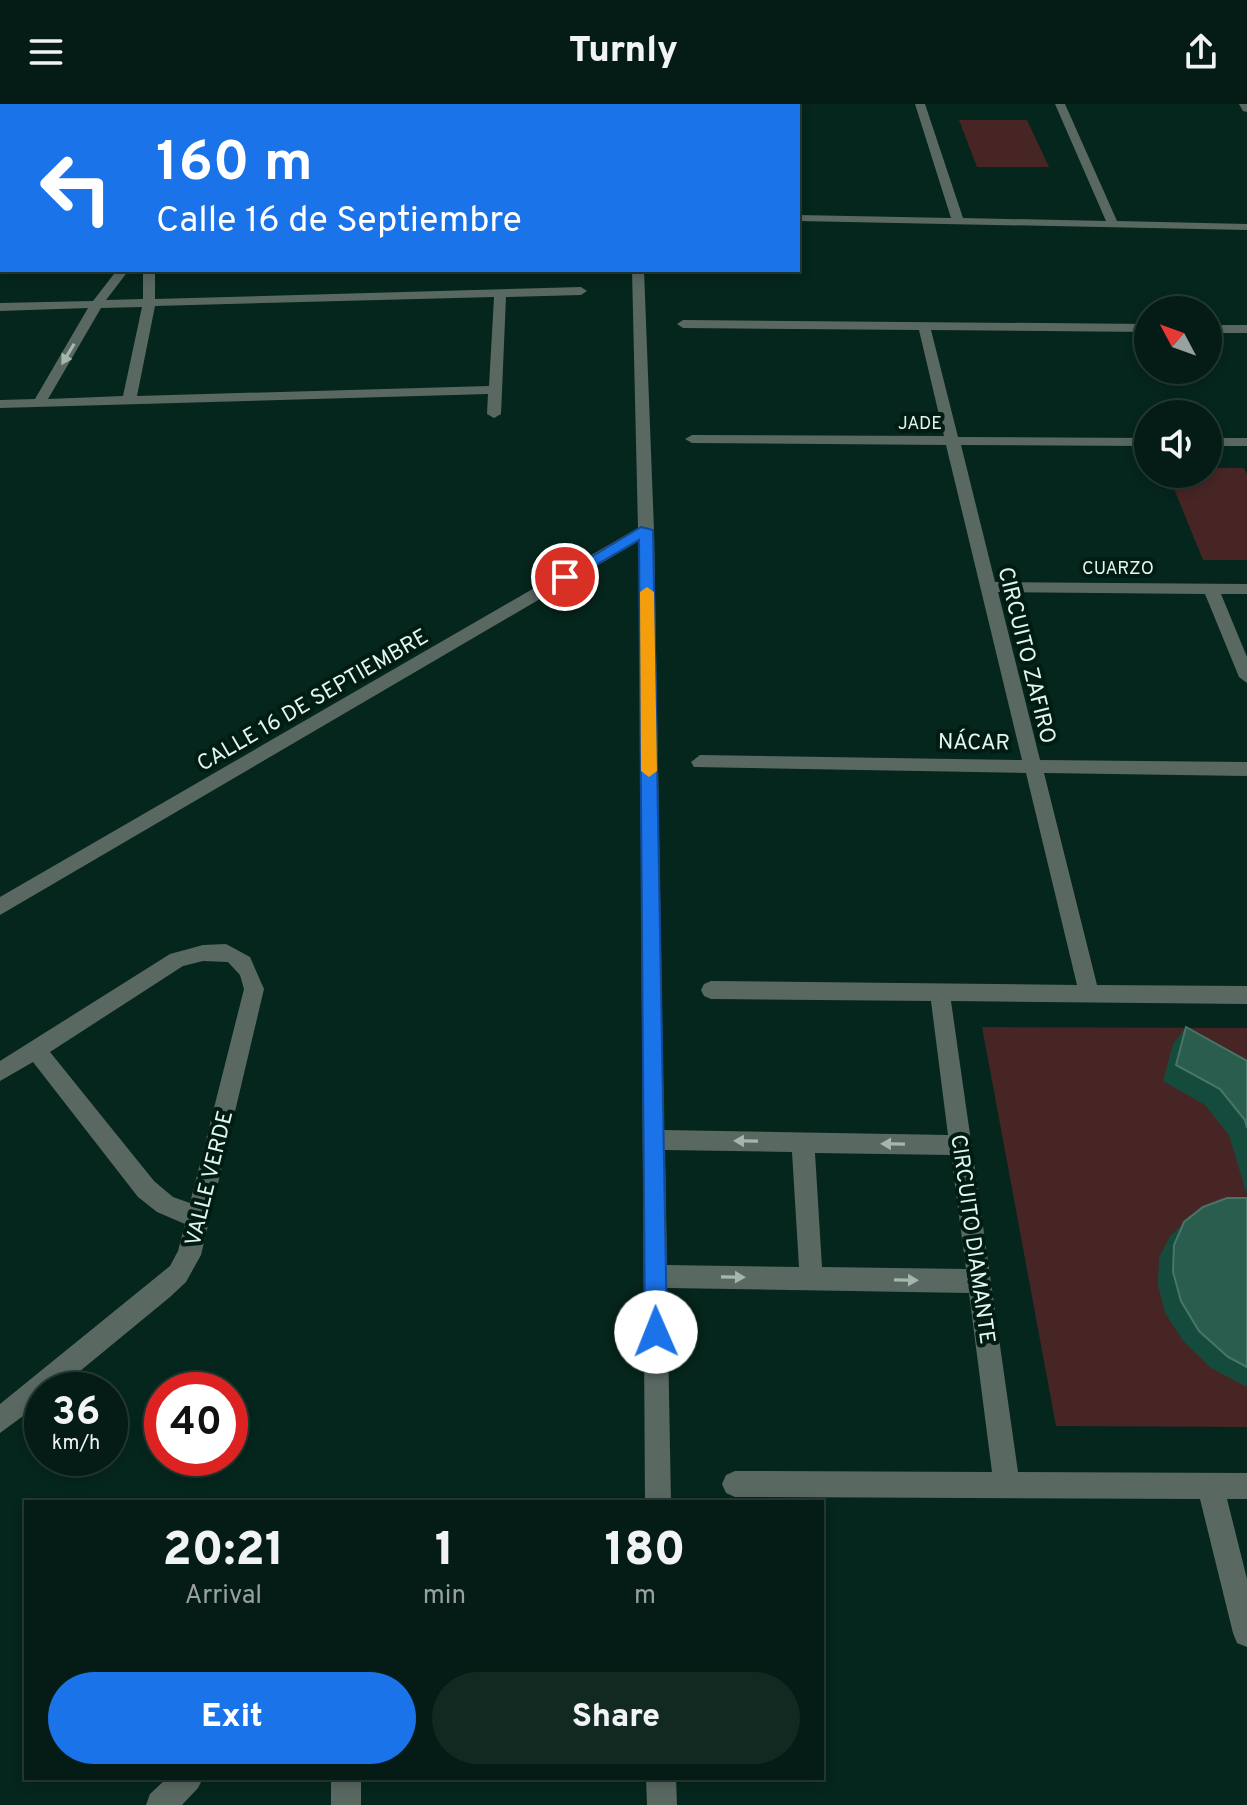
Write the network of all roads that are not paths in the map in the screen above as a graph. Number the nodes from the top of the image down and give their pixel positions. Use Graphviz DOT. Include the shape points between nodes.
graph roads {
  1 [pos="920,104"];
  2 [pos="1060,104"];
  3 [pos="1244,104"];
  4 [pos="1247,109"];
  5 [pos="800,218"];
  6 [pos="958,221"];
  7 [pos="1113,224"];
  8 [pos="1247,227"];
  9 [pos="121,272"];
  10 [pos="149,272"];
  11 [pos="638,272"];
  12 [pos="581,291"];
  13 [pos="500,293"];
  14 [pos="149,303"];
  15 [pos="97,304"];
  16 [pos="0,307"];
  17 [pos="683,324"];
  18 [pos="924,326"];
  19 [pos="1134,328"];
  20 [pos="1222,329"];
  21 [pos="1247,329"];
  22 [pos="495,390"];
  23 [pos="129,400"];
  24 [pos="39,403"];
  25 [pos="0,404"];
  26 [pos="494,414"];
  27 [pos="692,439"];
  28 [pos="953,441"];
  29 [pos="1134,442"];
  30 [pos="1222,442"];
  31 [pos="1247,442"];
  32 [pos="646,530"];
  33 [pos="989,587"];
  34 [pos="1211,589"];
  35 [pos="1247,589"];
  36 [pos="1247,677"];
  37 [pos="700,762"];
  38 [pos="1033,766"];
  39 [pos="1247,769"];
  40 [pos="0,907"];
  41 [pos="711,990"];
  42 [pos="940,992"];
  43 [pos="1089,993"];
  44 [pos="1247,995"];
  45 [pos="36,1050"];
  46 [pos="0,1072"];
  47 [pos="653,1140"];
  48 [pos="803,1142"];
  49 [pos="962,1145"];
  50 [pos="201,1215"];
  51 [pos="655,1276"];
  52 [pos="811,1278"];
  53 [pos="980,1281"];
  54 [pos="0,1420"];
  55 [pos="735,1484"];
  56 [pos="1007,1485"];
  57 [pos="1210,1485"];
  58 [pos="1247,1486"];
  59 [pos="658,1500"];
  60 [pos="1247,1633"];
  61 [pos="186,1780"];
  62 [pos="346,1780"];
  63 [pos="661,1780"];
  64 [pos="161,1805"];
  65 [pos="346,1805"];
  66 [pos="662,1805"];
  1 -- 6 [label="street"];
  2 -- 7 [label="street"];
  3 -- 4 [label="street"];
  5 -- 6 [label="street"];
  6 -- 7 [label="street"];
  7 -- 8 [label="street"];
  9 -- 15 [label="street"];
  10 -- 14 [label="street"];
  11 -- 32 [label="street"];
  12 -- 13 [label="street"];
  13 -- 14 [label="street"];
  13 -- 22 [label="street"];
  14 -- 15 [label="street"];
  14 -- 23 [label="street"];
  15 -- 16 [label="street"];
  15 -- 24 [label="street, one-way"];
  17 -- 18 [label="street"];
  18 -- 19 [label="street"];
  18 -- 28 [label="street, CIRCUITO ZAFIRO"];
  20 -- 21 [label="street"];
  22 -- 23 [label="street"];
  22 -- 26 [label="street"];
  23 -- 24 [label="street"];
  24 -- 25 [label="street"];
  27 -- 28 [label="street, JADE"];
  28 -- 29 [label="street, JADE"];
  28 -- 33 [label="street, CIRCUITO ZAFIRO"];
  30 -- 31 [label="street"];
  32 -- 40 [label="street, CALLE 16 DE SEPTIEMBRE"];
  32 -- 47 [label="street"];
  33 -- 34 [label="street, CUARZO"];
  33 -- 38 [label="street, CIRCUITO ZAFIRO"];
  34 -- 35 [label="street, CUARZO"];
  34 -- 36 [label="street"];
  37 -- 38 [label="street, NÁCAR"];
  38 -- 39 [label="street, NÁCAR"];
  38 -- 43 [label="street, CIRCUITO ZAFIRO"];
  41 -- 42 [label="street"];
  42 -- 43 [label="street"];
  42 -- 49 [label="street, CIRCUITO DIAMANTE"];
  43 -- 44 [label="street"];
  45 -- 46 [label="street"];
  45 -- 50 [label="street" via="146,1189 172,1209"];
  45 -- 50 [label="street, VALLE VERDE" via="177,960 205,951 234,955 251,973 254,989"];
  48 -- 47 [label="street, one-way"];
  47 -- 51 [label="street"];
  49 -- 48 [label="street, one-way"];
  48 -- 52 [label="street"];
  49 -- 53 [label="street, CIRCUITO DIAMANTE"];
  50 -- 54 [label="street, VALLE VERDE" via="178,1274"];
  51 -- 52 [label="street, one-way"];
  51 -- 59 [label="street"];
  52 -- 53 [label="street, one-way"];
  53 -- 56 [label="street, CIRCUITO DIAMANTE"];
  55 -- 56 [label="street"];
  56 -- 57 [label="street"];
  57 -- 58 [label="street"];
  57 -- 60 [label="street"];
  61 -- 64 [label="street"];
  62 -- 65 [label="street"];
  63 -- 66 [label="street"];
}
